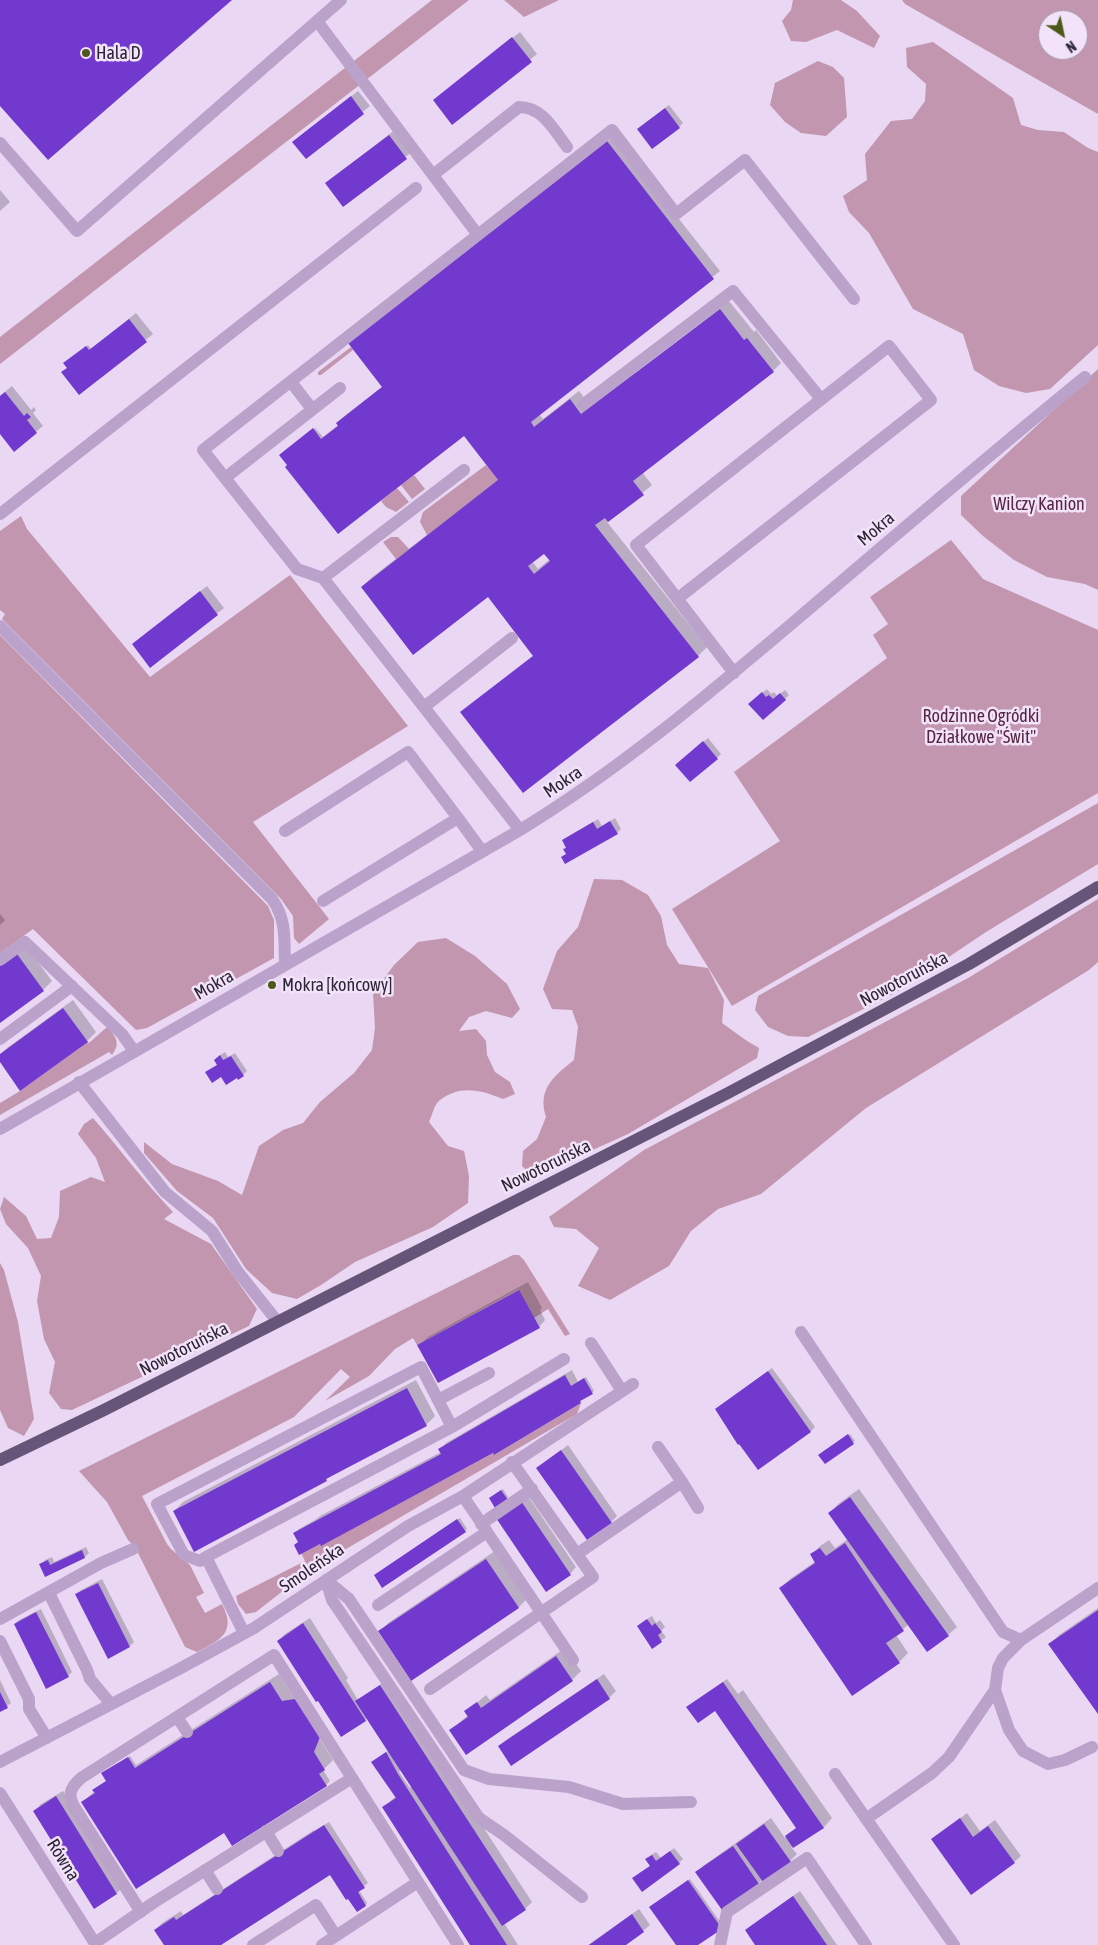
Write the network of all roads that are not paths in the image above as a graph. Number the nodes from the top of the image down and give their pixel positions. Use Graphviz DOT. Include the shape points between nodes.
graph roads {
  1 [pos="341,0"];
  2 [pos="317,21"];
  3 [pos="0,143"];
  4 [pos="567,147"];
  5 [pos="433,175"];
  6 [pos="416,188"];
  7 [pos="478,235"];
  8 [pos="854,299"];
  9 [pos="1085,377"];
  10 [pos="290,382"];
  11 [pos="340,388"];
  12 [pos="821,399"];
  13 [pos="584,404"];
  14 [pos="312,409"];
  15 [pos="464,470"];
  16 [pos="224,478"];
  17 [pos="0,514"];
  18 [pos="323,578"];
  19 [pos="677,599"];
  20 [pos="0,626"];
  21 [pos="512,638"];
  22 [pos="734,673"];
  23 [pos="424,707"];
  24 [pos="458,818"];
  25 [pos="520,830"];
  26 [pos="286,831"];
  27 [pos="482,851"];
  28 [pos="1098,887"];
  29 [pos="323,901"];
  30 [pos="0,960"];
  31 [pos="285,964"];
  32 [pos="72,986"];
  33 [pos="0,1039"];
  34 [pos="134,1051"];
  35 [pos="79,1082"];
  36 [pos="0,1129"];
  37 [pos="277,1321"];
  38 [pos="801,1332"];
  39 [pos="591,1343"];
  40 [pos="564,1359"];
  41 [pos="489,1373"];
  42 [pos="438,1400"];
  43 [pos="452,1427"];
  44 [pos="658,1447"];
  45 [pos="0,1460"];
  46 [pos="512,1462"];
  47 [pos="682,1482"];
  48 [pos="532,1489"];
  49 [pos="463,1496"];
  50 [pos="698,1508"];
  51 [pos="484,1528"];
  52 [pos="133,1549"];
  53 [pos="577,1554"];
  54 [pos="206,1557"];
  55 [pos="326,1580"];
  56 [pos="1098,1588"];
  57 [pos="49,1592"];
  58 [pos="378,1605"];
  59 [pos="541,1613"];
  60 [pos="0,1619"];
  61 [pos="244,1634"];
  62 [pos="1021,1640"];
  63 [pos="0,1641"];
  64 [pos="573,1660"];
  65 [pos="430,1689"];
  66 [pos="994,1690"];
  67 [pos="111,1704"];
  68 [pos="177,1717"];
  69 [pos="186,1732"];
  70 [pos="47,1738"];
  71 [pos="1092,1747"];
  72 [pos="0,1762"];
  73 [pos="835,1774"];
  74 [pos="352,1778"];
  75 [pos="0,1793"];
  76 [pos="691,1802"];
  77 [pos="866,1819"];
  78 [pos="266,1831"];
  79 [pos="278,1851"];
  80 [pos="205,1870"];
  81 [pos="418,1882"];
  82 [pos="217,1889"];
  83 [pos="582,1897"];
  84 [pos="140,1912"];
  85 [pos="336,1936"];
  86 [pos="95,1944"];
  87 [pos="253,1945"];
  88 [pos="322,1945"];
  89 [pos="458,1945"];
  90 [pos="720,1945"];
  91 [pos="866,1945"];
  92 [pos="954,1945"];
  1 -- 2 [label="street"];
  2 -- 3 [label="street" via="77,231"];
  2 -- 5 [label="street"];
  4 -- 5 [label="street" via="537,111 519,107"];
  5 -- 7 [label="street"];
  6 -- 17 [label="street"];
  7 -- 8 [label="street" via="612,130 676,214 745,160"];
  7 -- 10 [label="street"];
  9 -- 22 [label="street, Mokra"];
  10 -- 14 [label="street"];
  10 -- 16 [label="street" via="203,450"];
  11 -- 14 [label="street"];
  12 -- 13 [label="street" via="733,291"];
  12 -- 19 [label="street" via="636,545"];
  12 -- 19 [label="street" via="889,346 931,400"];
  14 -- 16 [label="street"];
  15 -- 18 [label="street"];
  16 -- 18 [label="street" via="297,569"];
  18 -- 23 [label="street"];
  19 -- 22 [label="street"];
  20 -- 31 [label="street" via="272,899 284,921"];
  21 -- 23 [label="street"];
  22 -- 25 [label="street, Mokra" via="623,762"];
  23 -- 25 [label="street"];
  24 -- 26 [label="street" via="408,752"];
  24 -- 27 [label="street"];
  24 -- 29 [label="street"];
  25 -- 27 [label="street, Mokra"];
  27 -- 31 [label="street, Mokra"];
  28 -- 37 [label="main road, Nowotoruńska" via="969,964 728,1094"];
  30 -- 32 [label="street" via="26,942"];
  31 -- 34 [label="street, Mokra"];
  32 -- 33 [label="street"];
  32 -- 34 [label="street" via="122,1034"];
  34 -- 35 [label="street, Mokra"];
  35 -- 36 [label="street, Mokra"];
  35 -- 37 [label="street" via="165,1192 212,1231 238,1272"];
  37 -- 45 [label="main road, Nowotoruńska"];
  38 -- 62 [label="street" via="1003,1632"];
  39 -- 46 [label="street, Smoleńska" via="627,1388"];
  40 -- 43 [label="street"];
  41 -- 42 [label="street"];
  42 -- 43 [label="street"];
  42 -- 54 [label="street" via="421,1366 157,1504 184,1555 200,1560"];
  43 -- 54 [label="street"];
  44 -- 47 [label="street"];
  46 -- 48 [label="street"];
  46 -- 49 [label="street, Smoleńska"];
  47 -- 50 [label="street"];
  47 -- 53 [label="street"];
  48 -- 51 [label="street"];
  48 -- 53 [label="street"];
  49 -- 51 [label="street"];
  49 -- 55 [label="street, Smoleńska" via="408,1526"];
  51 -- 58 [label="street"];
  51 -- 59 [label="street"];
  52 -- 57 [label="street"];
  53 -- 59 [label="street" via="593,1577"];
  54 -- 61 [label="street"];
  55 -- 61 [label="street, Smoleńska"];
  55 -- 76 [label="street" via="349,1599 464,1770 489,1779 569,1787 623,1804"];
  55 -- 83 [label="street" via="332,1600 479,1818 504,1834"];
  56 -- 62 [label="street"];
  57 -- 60 [label="street"];
  57 -- 67 [label="street" via="90,1679"];
  59 -- 64 [label="street"];
  59 -- 65 [label="street"];
  61 -- 67 [label="street, Smoleńska"];
  62 -- 66 [label="street" via="1003,1658"];
  63 -- 70 [label="street" via="29,1699 29,1709"];
  66 -- 71 [label="street" via="1008,1730 1023,1751 1048,1764"];
  66 -- 77 [label="street" via="949,1757 932,1773"];
  67 -- 70 [label="street, Smoleńska"];
  68 -- 69 [label="street"];
  68 -- 74 [label="street" via="274,1656"];
  68 -- 84 [label="street" via="81,1778 69,1793 74,1808"];
  70 -- 72 [label="street, Smoleńska"];
  73 -- 77 [label="street"];
  74 -- 78 [label="street"];
  74 -- 81 [label="street"];
  75 -- 86 [label="street, Równa"];
  77 -- 92 [label="street"];
  78 -- 79 [label="street"];
  78 -- 80 [label="street"];
  80 -- 82 [label="street"];
  80 -- 84 [label="street"];
  81 -- 85 [label="street"];
  81 -- 89 [label="street"];
  84 -- 86 [label="street"];
  85 -- 87 [label="street" via="316,1905"];
  85 -- 88 [label="street"];
  90 -- 91 [label="street" via="727,1912 807,1858"];
}
